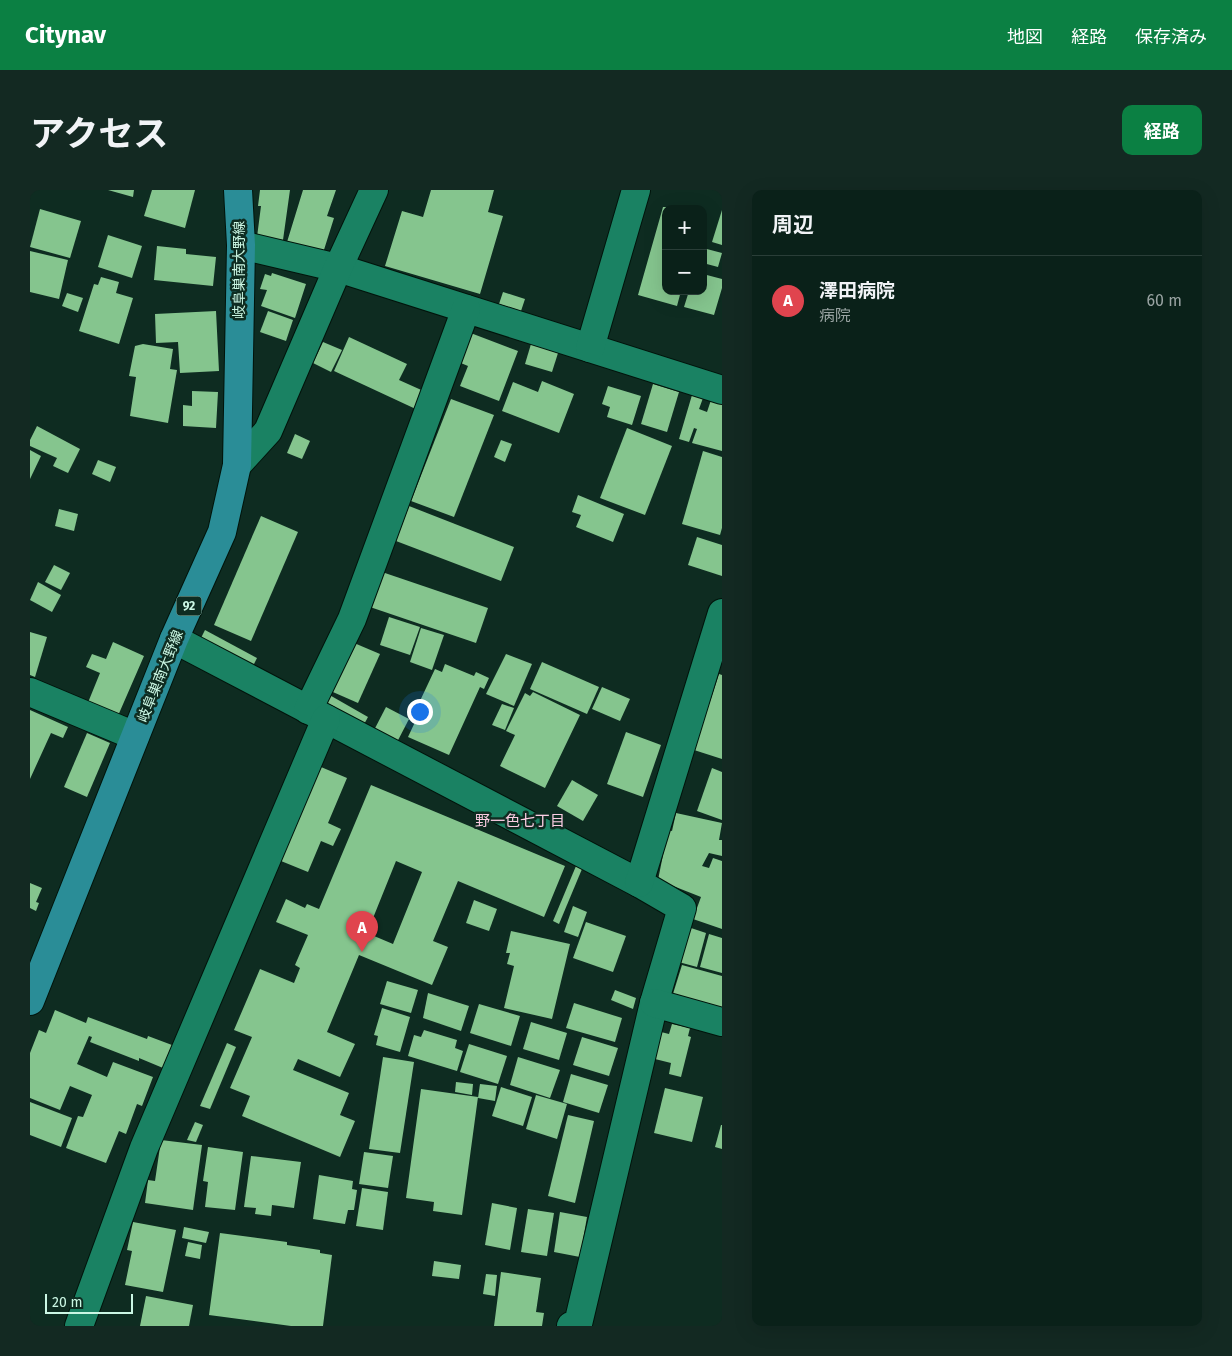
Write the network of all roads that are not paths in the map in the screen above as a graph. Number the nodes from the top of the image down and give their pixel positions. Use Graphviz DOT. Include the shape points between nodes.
graph roads {
  1 [pos="238,190"];
  2 [pos="374,190"];
  3 [pos="636,190"];
  4 [pos="241,245"];
  5 [pos="338,268"];
  6 [pos="466,309"];
  7 [pos="590,348"];
  8 [pos="722,390"];
  9 [pos="237,465"];
  10 [pos="722,613"];
  11 [pos="174,640"];
  12 [pos="30,692"];
  13 [pos="317,714"];
  14 [pos="135,736"];
  15 [pos="639,883"];
  16 [pos="30,1001"];
  17 [pos="654,1003"];
  18 [pos="722,1022"];
  19 [pos="79,1326"];
  20 [pos="571,1326"];
  1 -- 4 [label="main road, 岐阜巣南大野線 / 92"];
  2 -- 5 [label="street"];
  3 -- 7 [label="street"];
  4 -- 5 [label="street"];
  4 -- 9 [label="main road, 岐阜巣南大野線 / 92"];
  5 -- 6 [label="street"];
  5 -- 9 [label="street" via="268,431"];
  6 -- 7 [label="street"];
  6 -- 13 [label="street"];
  7 -- 8 [label="street"];
  9 -- 11 [label="main road, 岐阜巣南大野線 / 92" via="222,532"];
  10 -- 15 [label="street"];
  11 -- 13 [label="street"];
  11 -- 14 [label="main road, 岐阜巣南大野線 / 92"];
  12 -- 14 [label="street"];
  13 -- 15 [label="street"];
  13 -- 19 [label="street" via="144,1148"];
  14 -- 16 [label="main road, 岐阜巣南大野線 / 92"];
  15 -- 17 [label="street" via="682,908"];
  17 -- 18 [label="street"];
  17 -- 20 [label="street" via="578,1324"];
}
